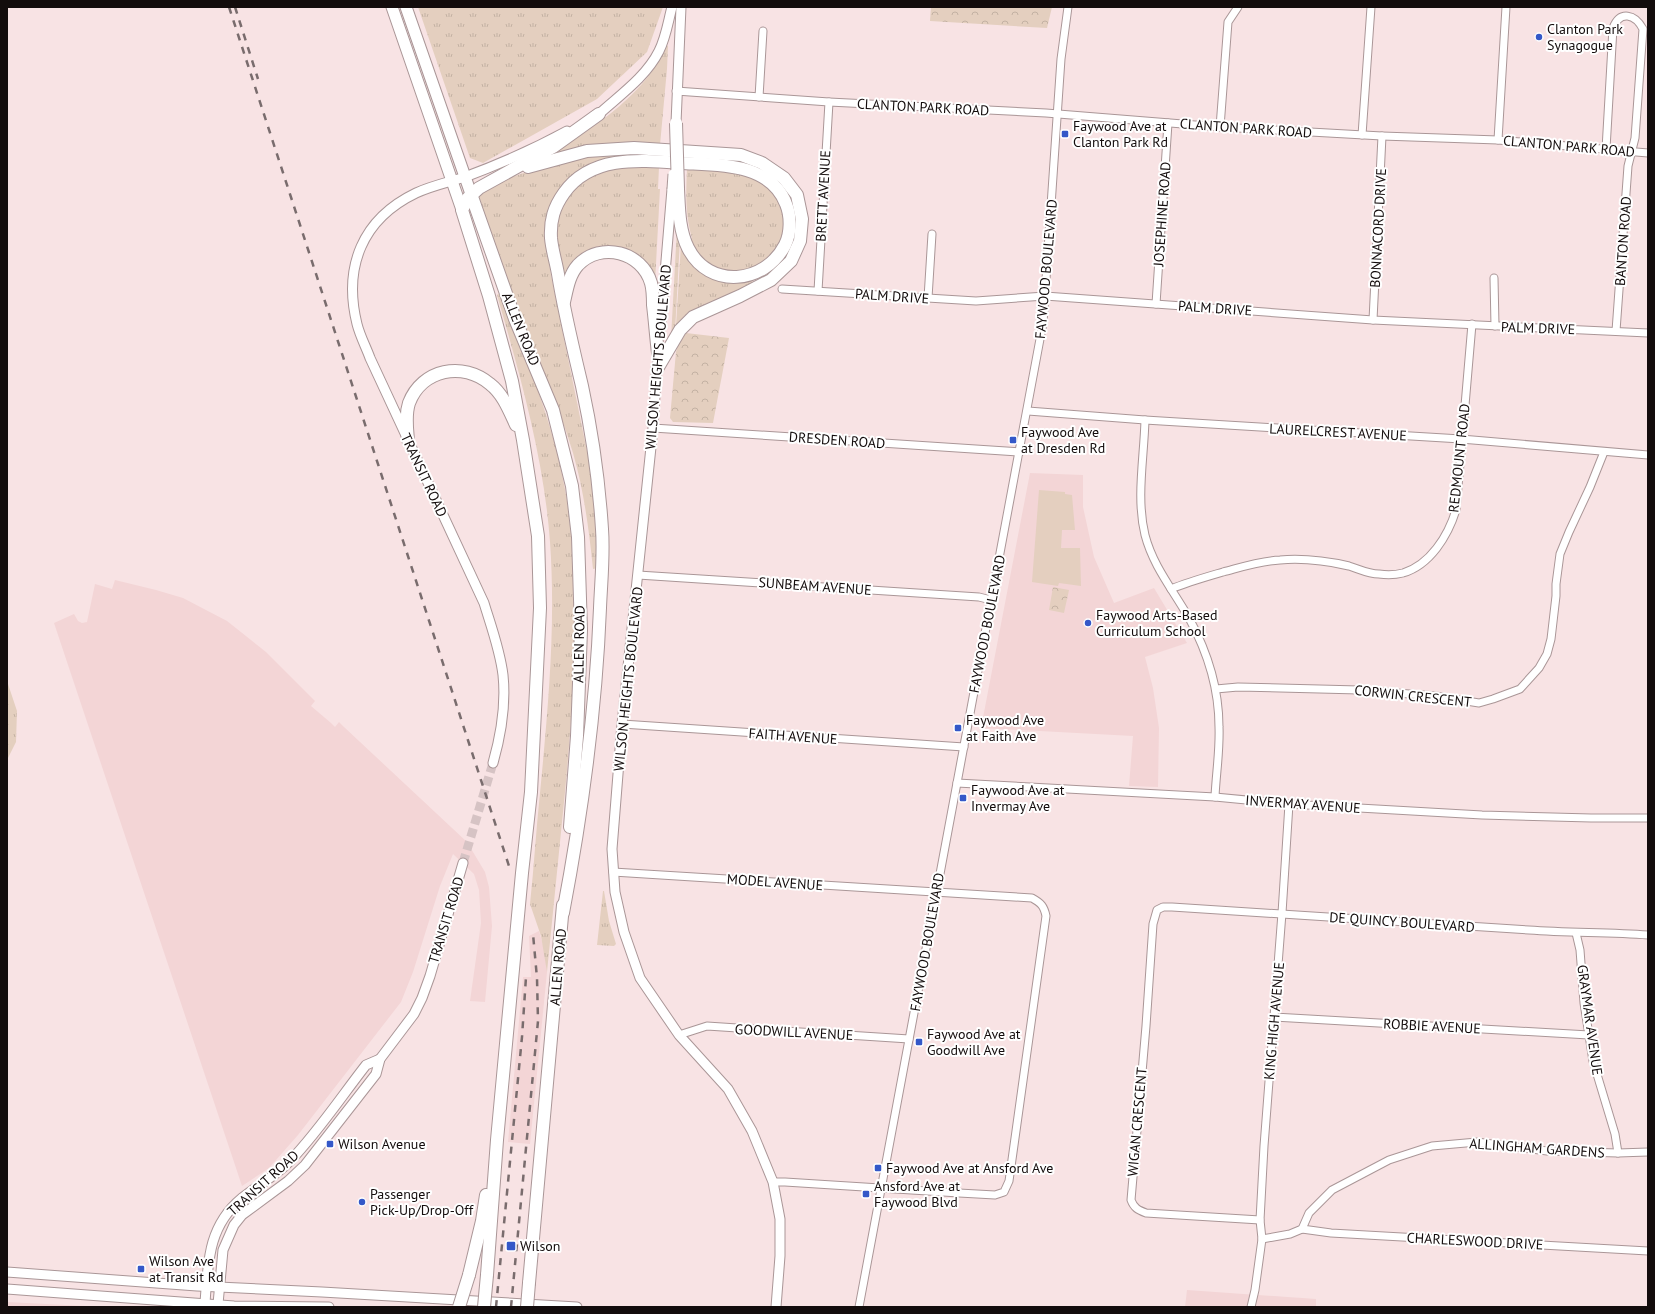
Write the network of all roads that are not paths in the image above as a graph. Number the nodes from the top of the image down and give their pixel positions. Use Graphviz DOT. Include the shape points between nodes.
graph roads {
  1 [pos="392,7"];
  2 [pos="406,7"];
  3 [pos="672,7"];
  4 [pos="681,7"];
  5 [pos="1068,7"];
  6 [pos="1238,7"];
  7 [pos="1371,7"];
  8 [pos="1506,7"];
  9 [pos="763,31"];
  10 [pos="676,91"];
  11 [pos="759,97"];
  12 [pos="829,102"];
  13 [pos="600,114"];
  14 [pos="1057,114"];
  15 [pos="676,123"];
  16 [pos="1168,123"];
  17 [pos="1220,128"];
  18 [pos="1362,135"];
  19 [pos="1382,136"];
  20 [pos="1498,140"];
  21 [pos="1606,149"];
  22 [pos="1631,151"];
  23 [pos="1648,153"];
  24 [pos="506,173"];
  25 [pos="465,176"];
  26 [pos="452,181"];
  27 [pos="675,189"];
  28 [pos="471,194"];
  29 [pos="462,210"];
  30 [pos="932,234"];
  31 [pos="1494,278"];
  32 [pos="782,289"];
  33 [pos="818,291"];
  34 [pos="1045,296"];
  35 [pos="928,298"];
  36 [pos="1156,304"];
  37 [pos="563,307"];
  38 [pos="1373,320"];
  39 [pos="1472,324"];
  40 [pos="1495,326"];
  41 [pos="1616,331"];
  42 [pos="1648,333"];
  43 [pos="658,353"];
  44 [pos="657,368"];
  45 [pos="1028,411"];
  46 [pos="1145,420"];
  47 [pos="653,428"];
  48 [pos="1461,439"];
  49 [pos="408,440"];
  50 [pos="523,440"];
  51 [pos="1020,452"];
  52 [pos="1604,452"];
  53 [pos="1648,455"];
  54 [pos="638,575"];
  55 [pos="1171,588"];
  56 [pos="991,600"];
  57 [pos="1216,689"];
  58 [pos="622,724"];
  59 [pos="964,747"];
  60 [pos="493,763"];
  61 [pos="957,783"];
  62 [pos="1215,797"];
  63 [pos="1289,804"];
  64 [pos="1648,818"];
  65 [pos="464,863"];
  66 [pos="613,872"];
  67 [pos="936,892"];
  68 [pos="1157,910"];
  69 [pos="562,913"];
  70 [pos="1282,913"];
  71 [pos="1576,933"];
  72 [pos="1648,935"];
  73 [pos="1274,1017"];
  74 [pos="680,1035"];
  75 [pos="1589,1035"];
  76 [pos="909,1039"];
  77 [pos="380,1059"];
  78 [pos="496,1140"];
  79 [pos="1648,1152"];
  80 [pos="1618,1153"];
  81 [pos="773,1182"];
  82 [pos="881,1188"];
  83 [pos="1260,1220"];
  84 [pos="1302,1229"];
  85 [pos="1262,1239"];
  86 [pos="1648,1251"];
  87 [pos="7,1272"];
  88 [pos="206,1286"];
  89 [pos="219,1286"];
  90 [pos="7,1289"];
  91 [pos="205,1305"];
  92 [pos="218,1306"];
  93 [pos="330,1307"];
  94 [pos="459,1307"];
  95 [pos="484,1307"];
  96 [pos="527,1307"];
  97 [pos="577,1307"];
  98 [pos="776,1307"];
  99 [pos="859,1307"];
  100 [pos="1251,1307"];
  1 -- 26 [label="main road, ALLEN ROAD"];
  2 -- 25 [label="main road, ALLEN ROAD"];
  3 -- 13 [label="main road, TRANSIT ROAD" via="665,36 650,65"];
  4 -- 10 [label="main road"];
  5 -- 14 [label="street, FAYWOOD BOULEVARD"];
  6 -- 17 [label="street" via="1228,22"];
  7 -- 18 [label="street"];
  8 -- 20 [label="street"];
  9 -- 11 [label="street"];
  10 -- 11 [label="street, CLANTON PARK ROAD"];
  10 -- 15 [label="main road"];
  11 -- 12 [label="street, CLANTON PARK ROAD"];
  12 -- 14 [label="street, CLANTON PARK ROAD"];
  12 -- 33 [label="street, BRETT AVENUE"];
  13 -- 24 [label="highway" via="553,147"];
  13 -- 25 [label="main road, TRANSIT ROAD" via="543,144"];
  14 -- 16 [label="street, CLANTON PARK ROAD"];
  14 -- 34 [label="street, FAYWOOD BOULEVARD"];
  15 -- 27 [label="highway, bridge"];
  16 -- 17 [label="street, CLANTON PARK ROAD"];
  16 -- 36 [label="street, JOSEPHINE ROAD"];
  17 -- 18 [label="street, CLANTON PARK ROAD"];
  18 -- 19 [label="street, CLANTON PARK ROAD"];
  19 -- 20 [label="street, CLANTON PARK ROAD"];
  19 -- 38 [label="street, BONNACORD DRIVE"];
  20 -- 21 [label="street, CLANTON PARK ROAD"];
  21 -- 22 [label="street, CLANTON PARK ROAD"];
  21 -- 22 [label="street, BANTON ROAD" via="1613,28 1620,18 1630,16 1635,18 1642,30 1635,138"];
  22 -- 23 [label="street, CLANTON PARK ROAD"];
  22 -- 41 [label="street, BANTON ROAD"];
  24 -- 28 [label="highway"];
  24 -- 44 [label="highway" via="587,151 634,148 741,155 762,163 784,178 797,195 802,219 800,241 791,261 771,280 693,317 680,330"];
  25 -- 26 [label="main road, TRANSIT ROAD"];
  25 -- 28 [label="main road, ALLEN ROAD"];
  26 -- 29 [label="main road, ALLEN ROAD"];
  26 -- 49 [label="main road, TRANSIT ROAD" via="442,189 418,199 401,202 383,216 365,237 353,271 352,293 360,332"];
  27 -- 37 [label="highway" via="682,232 689,249 697,261 710,271 735,278 756,273 768,267 786,243 789,232 788,208 777,188 762,176 724,165 616,162 585,172 571,184 556,204 552,220 552,238"];
  27 -- 43 [label="main road, WILSON HEIGHTS BOULEVARD"];
  28 -- 29 [label="highway"];
  28 -- 69 [label="highway, ALLEN ROAD" via="515,319 552,410 572,486 578,537 581,630 578,736"];
  29 -- 50 [label="highway, ALLEN ROAD" via="512,380"];
  30 -- 35 [label="street"];
  31 -- 40 [label="street"];
  32 -- 33 [label="street, PALM DRIVE"];
  33 -- 35 [label="street, PALM DRIVE"];
  34 -- 35 [label="street, PALM DRIVE" via="976,301"];
  34 -- 36 [label="street, PALM DRIVE"];
  34 -- 45 [label="street, FAYWOOD BOULEVARD"];
  36 -- 38 [label="street, PALM DRIVE"];
  37 -- 43 [label="highway" via="570,276 578,265 604,251 621,252 641,264 651,283"];
  37 -- 69 [label="highway" via="583,390 595,461 603,533 599,644 586,768 573,862"];
  38 -- 39 [label="street, PALM DRIVE"];
  39 -- 40 [label="street, PALM DRIVE"];
  39 -- 48 [label="street, REDMOUNT ROAD"];
  40 -- 41 [label="street, PALM DRIVE"];
  41 -- 42 [label="street, PALM DRIVE"];
  43 -- 44 [label="main road, WILSON HEIGHTS BOULEVARD"];
  44 -- 47 [label="main road, WILSON HEIGHTS BOULEVARD"];
  45 -- 46 [label="street, LAURELCREST AVENUE"];
  45 -- 51 [label="street, FAYWOOD BOULEVARD"];
  46 -- 48 [label="street, LAURELCREST AVENUE"];
  46 -- 55 [label="street" via="1142,520 1153,558"];
  47 -- 51 [label="street, DRESDEN ROAD"];
  47 -- 54 [label="main road, WILSON HEIGHTS BOULEVARD"];
  48 -- 52 [label="street, LAURELCREST AVENUE"];
  48 -- 55 [label="street, REDMOUNT ROAD" via="1458,494 1451,525 1438,547 1413,568 1403,573 1377,574 1314,560 1279,560 1259,562"];
  49 -- 50 [label="highway" via="407,410 414,393 434,375 453,370 469,372 496,389 504,399"];
  49 -- 60 [label="main road, TRANSIT ROAD" via="484,603 497,644 503,674 503,693 500,739"];
  50 -- 78 [label="highway, ALLEN ROAD" via="538,536 538,673 531,792"];
  51 -- 56 [label="street, FAYWOOD BOULEVARD"];
  52 -- 53 [label="street, LAURELCREST AVENUE"];
  52 -- 57 [label="street, CORWIN CRESCENT" via="1560,554 1551,639 1547,654 1539,668 1520,689 1479,703 1435,696 1359,690 1238,687"];
  54 -- 56 [label="street, SUNBEAM AVENUE" via="979,597"];
  54 -- 58 [label="main road, WILSON HEIGHTS BOULEVARD"];
  55 -- 57 [label="street" via="1198,636"];
  56 -- 59 [label="street, FAYWOOD BOULEVARD"];
  57 -- 62 [label="street" via="1219,727"];
  58 -- 59 [label="street, FAITH AVENUE"];
  58 -- 66 [label="main road, WILSON HEIGHTS BOULEVARD" via="612,849"];
  59 -- 61 [label="street, FAYWOOD BOULEVARD"];
  61 -- 62 [label="street, INVERMAY AVENUE"];
  61 -- 67 [label="street, FAYWOOD BOULEVARD"];
  62 -- 63 [label="street, INVERMAY AVENUE"];
  63 -- 64 [label="street, INVERMAY AVENUE" via="1534,817"];
  63 -- 70 [label="street, KING HIGH AVENUE"];
  65 -- 77 [label="main road, TRANSIT ROAD" via="422,998 414,1014"];
  66 -- 67 [label="street, MODEL AVENUE"];
  66 -- 74 [label="main road, WILSON HEIGHTS BOULEVARD" via="624,932 640,978"];
  67 -- 76 [label="street, FAYWOOD BOULEVARD"];
  67 -- 82 [label="street, MODEL AVENUE" via="1032,898 1044,907 1046,916 1010,1181 1004,1192 995,1195"];
  68 -- 70 [label="street, DE QUINCY BOULEVARD" via="1172,907"];
  68 -- 83 [label="street, WIGAN CRESCENT" via="1153,924 1131,1200 1133,1206 1146,1213"];
  69 -- 96 [label="highway, ALLEN ROAD, bridge"];
  70 -- 71 [label="street, DE QUINCY BOULEVARD"];
  70 -- 73 [label="street, KING HIGH AVENUE"];
  71 -- 72 [label="street, DE QUINCY BOULEVARD"];
  71 -- 75 [label="street, GRAYMAR AVENUE"];
  73 -- 75 [label="street, ROBBIE AVENUE"];
  73 -- 83 [label="street, KING HIGH AVENUE"];
  74 -- 76 [label="street, GOODWILL AVENUE" via="707,1026"];
  74 -- 81 [label="main road, WILSON HEIGHTS BOULEVARD" via="728,1089 752,1130"];
  75 -- 80 [label="street, GRAYMAR AVENUE" via="1593,1061 1615,1134"];
  76 -- 82 [label="street, FAYWOOD BOULEVARD"];
  77 -- 88 [label="main road, TRANSIT ROAD" via="366,1065 302,1148 283,1168 243,1197 226,1216 210,1248"];
  77 -- 89 [label="main road, TRANSIT ROAD" via="376,1074 305,1165 242,1215 234,1225 223,1250"];
  78 -- 94 [label="highway, bridge" via="482,1221"];
  78 -- 95 [label="highway, ALLEN ROAD, bridge"];
  79 -- 80 [label="street, ALLINGHAM GARDENS"];
  80 -- 84 [label="street, ALLINGHAM GARDENS" via="1546,1151 1478,1142 1432,1146 1389,1160 1332,1190 1309,1213"];
  81 -- 82 [label="street, MODEL AVENUE"];
  81 -- 98 [label="main road, WILSON HEIGHTS BOULEVARD" via="780,1218"];
  82 -- 99 [label="street, FAYWOOD BOULEVARD"];
  83 -- 85 [label="street, KING HIGH AVENUE"];
  84 -- 85 [label="street"];
  84 -- 86 [label="street, CHARLESWOOD DRIVE" via="1331,1233"];
  85 -- 100 [label="street"];
  87 -- 88 [label="main road"];
  88 -- 89 [label="main road"];
  88 -- 91 [label="main road, TRANSIT ROAD"];
  89 -- 92 [label="main road, TRANSIT ROAD"];
  89 -- 97 [label="main road"];
  90 -- 91 [label="main road"];
  91 -- 92 [label="main road"];
  92 -- 93 [label="main road"];
}
